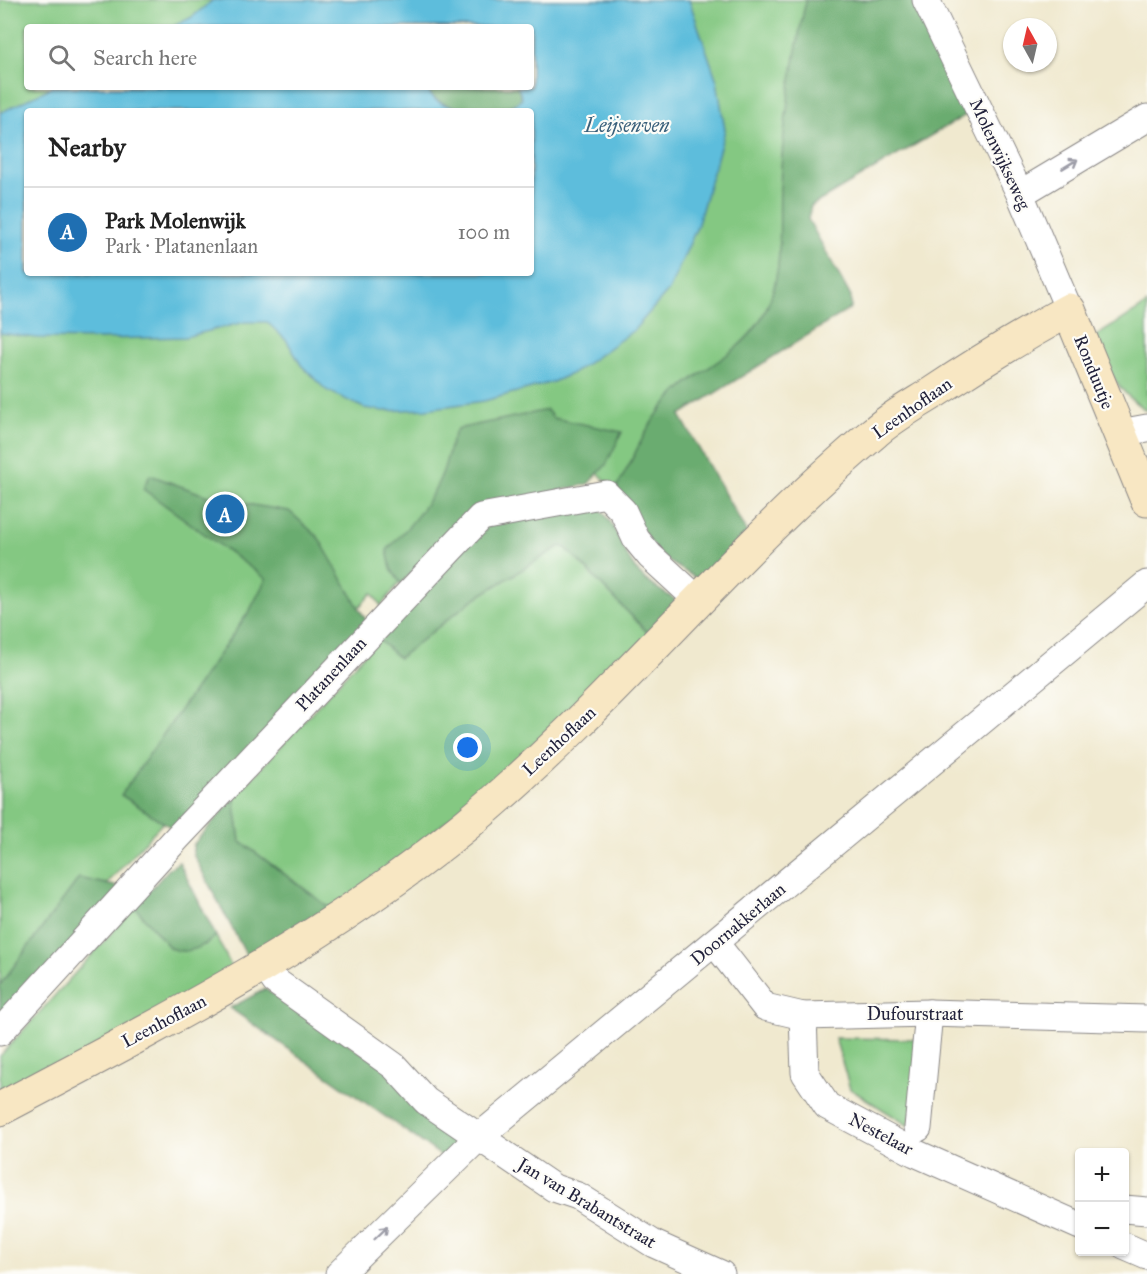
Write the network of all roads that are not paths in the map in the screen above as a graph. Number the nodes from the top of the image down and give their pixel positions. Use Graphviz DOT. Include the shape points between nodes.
graph roads {
  1 [pos="926,0"];
  2 [pos="1147,118"];
  3 [pos="1020,194"];
  4 [pos="1070,310"];
  5 [pos="1133,431"];
  6 [pos="1147,500"];
  7 [pos="1147,584"];
  8 [pos="699,601"];
  9 [pos="715,943"];
  10 [pos="265,966"];
  11 [pos="929,1013"];
  12 [pos="803,1016"];
  13 [pos="1147,1019"];
  14 [pos="0,1032"];
  15 [pos="0,1109"];
  16 [pos="918,1128"];
  17 [pos="480,1136"];
  18 [pos="1023,1201"];
  19 [pos="1075,1206"];
  20 [pos="1129,1209"];
  21 [pos="1147,1211"];
  22 [pos="1075,1224"];
  23 [pos="1129,1248"];
  24 [pos="1147,1256"];
  25 [pos="339,1274"];
  26 [pos="721,1274"];
  1 -- 3 [label="street, Molenwijkseweg"];
  3 -- 2 [label="street, one-way"];
  3 -- 4 [label="street, Molenwijkseweg"];
  4 -- 5 [label="street, Ronduutje"];
  4 -- 8 [label="street, Leenhoflaan" via="976,364 879,429 786,509"];
  5 -- 6 [label="street, Ronduutje"];
  7 -- 9 [label="street, Doornakkerlaan"];
  8 -- 10 [label="street, Leenhoflaan" via="565,737 465,826 344,915"];
  8 -- 14 [label="street, Platanenlaan" via="650,556 636,539 623,511 606,494 481,517 177,838"];
  9 -- 12 [label="street, Dufourstraat" via="765,1007"];
  9 -- 17 [label="street, Doornakkerlaan"];
  10 -- 15 [label="street, Leenhoflaan"];
  10 -- 17 [label="street, Jan van Brabantstraat" via="275,981 394,1065 426,1101"];
  11 -- 12 [label="street, Dufourstraat"];
  11 -- 13 [label="street, Dufourstraat"];
  11 -- 16 [label="street, Nestelaar"];
  12 -- 18 [label="street, Nestelaar" via="805,1073 827,1106 915,1153"];
  25 -- 17 [label="street, Doornakkerlaan, one-way"];
  17 -- 26 [label="street, Jan van Brabantstraat" via="554,1188 578,1196 654,1244"];
  18 -- 19 [label="street, Nestelaar"];
  18 -- 22 [label="street, Nestelaar"];
  20 -- 21 [label="street"];
  23 -- 24 [label="street"];
}
